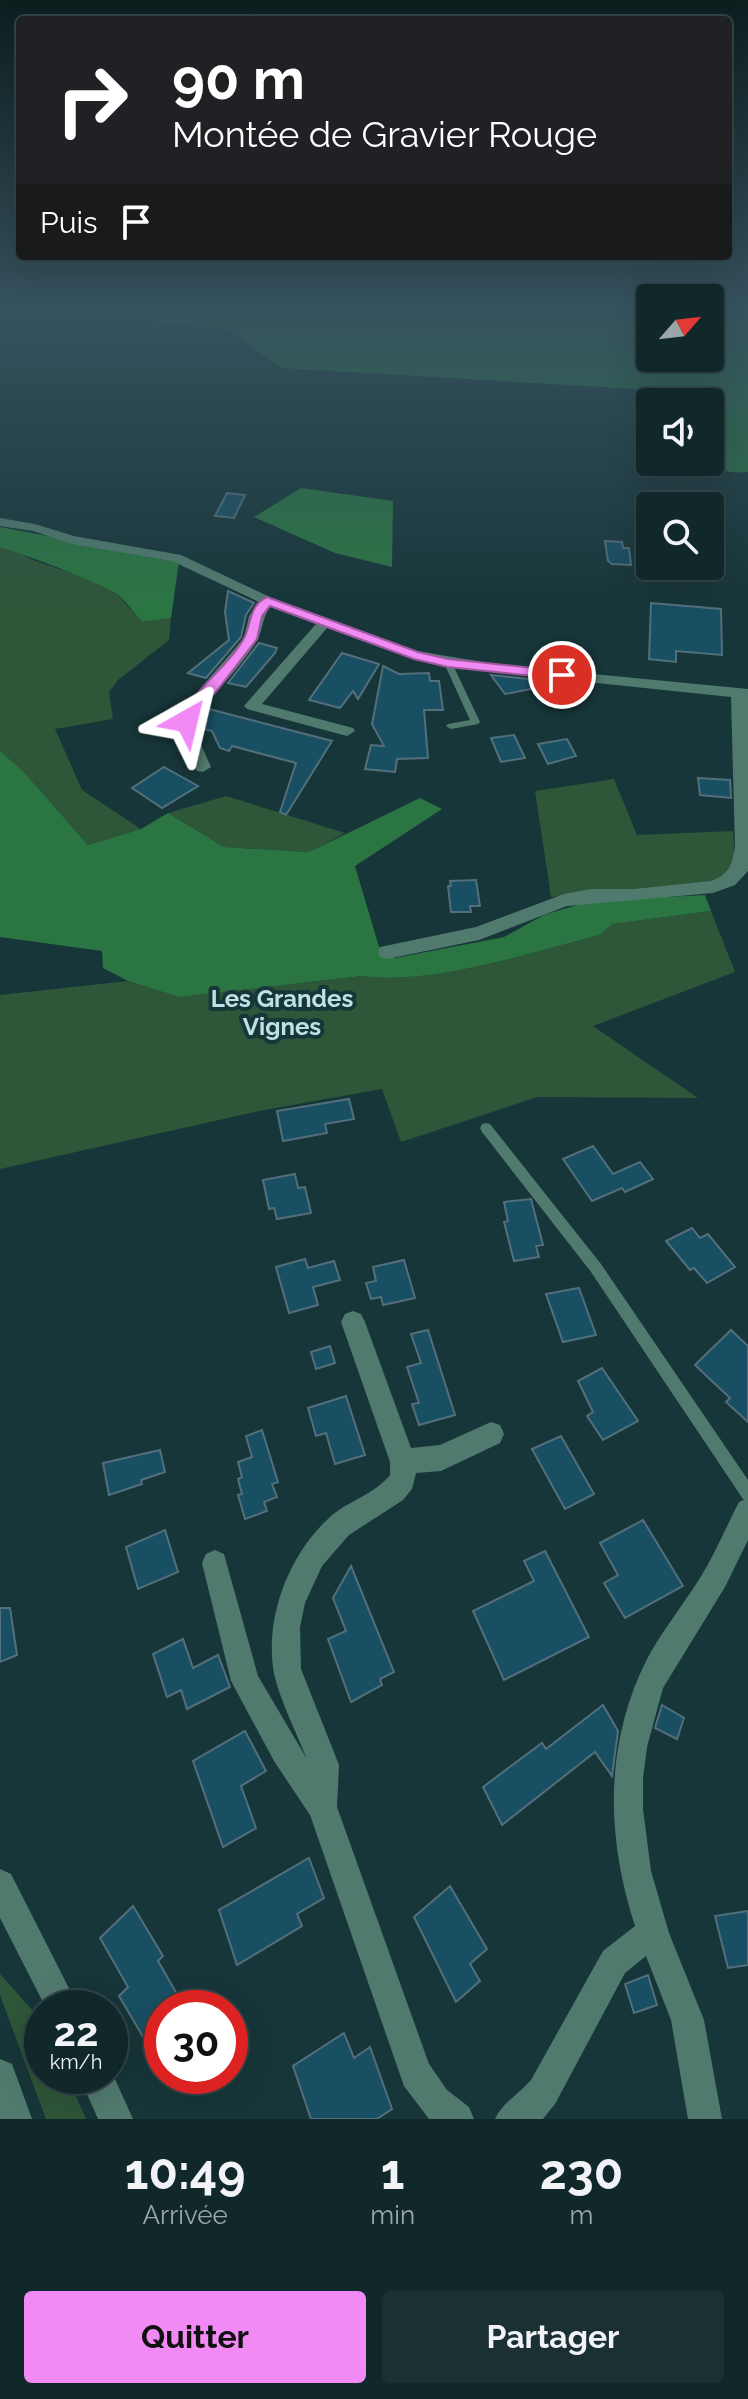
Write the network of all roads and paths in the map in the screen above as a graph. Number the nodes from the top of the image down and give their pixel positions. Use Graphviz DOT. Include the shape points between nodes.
graph roads {
  1 [pos="0,522"];
  2 [pos="267,601"];
  3 [pos="323,624"];
  4 [pos="448,663"];
  5 [pos="743,693"];
  6 [pos="451,726"];
  7 [pos="347,731"];
  8 [pos="203,767"];
  9 [pos="387,952"];
  10 [pos="486,1128"];
  11 [pos="353,1322"];
  12 [pos="491,1434"];
  13 [pos="403,1462"];
  14 [pos="748,1494"];
  15 [pos="748,1511"];
  16 [pos="215,1563"];
  17 [pos="322,1807"];
  18 [pos="0,1885"];
  19 [pos="653,1933"];
  20 [pos="54,1990"];
  21 [pos="0,2076"];
  22 [pos="104,2094"];
  23 [pos="15,2119"];
  24 [pos="116,2119"];
  25 [pos="457,2119"];
  26 [pos="512,2119"];
  27 [pos="705,2119"];
  1 -- 2 [label="street" via="176,558"];
  2 -- 3 [label="street"];
  2 -- 8 [label="street" via="256,616 251,639 189,711 187,721"];
  3 -- 4 [label="street"];
  3 -- 7 [label="street" via="252,706"];
  4 -- 5 [label="street"];
  4 -- 6 [label="lane" via="475,722"];
  5 -- 9 [label="street" via="744,846 740,870 729,881 689,891 564,900 479,933"];
  10 -- 14 [label="lane" via="596,1268"];
  11 -- 13 [label="street"];
  12 -- 13 [label="street" via="441,1458"];
  13 -- 17 [label="street" via="403,1480 340,1526 313,1557 292,1601 286,1627 287,1669 324,1765"];
  15 -- 19 [label="street" via="710,1587 659,1664 629,1757 628,1841"];
  16 -- 17 [label="street" via="245,1681"];
  17 -- 25 [label="street" via="416,2074 435,2102"];
  18 -- 20 [label="street"];
  19 -- 26 [label="street" via="614,1962 543,2092"];
  19 -- 27 [label="street" via="683,2005"];
  21 -- 23 [label="street"];
  22 -- 24 [label="street"];
}
